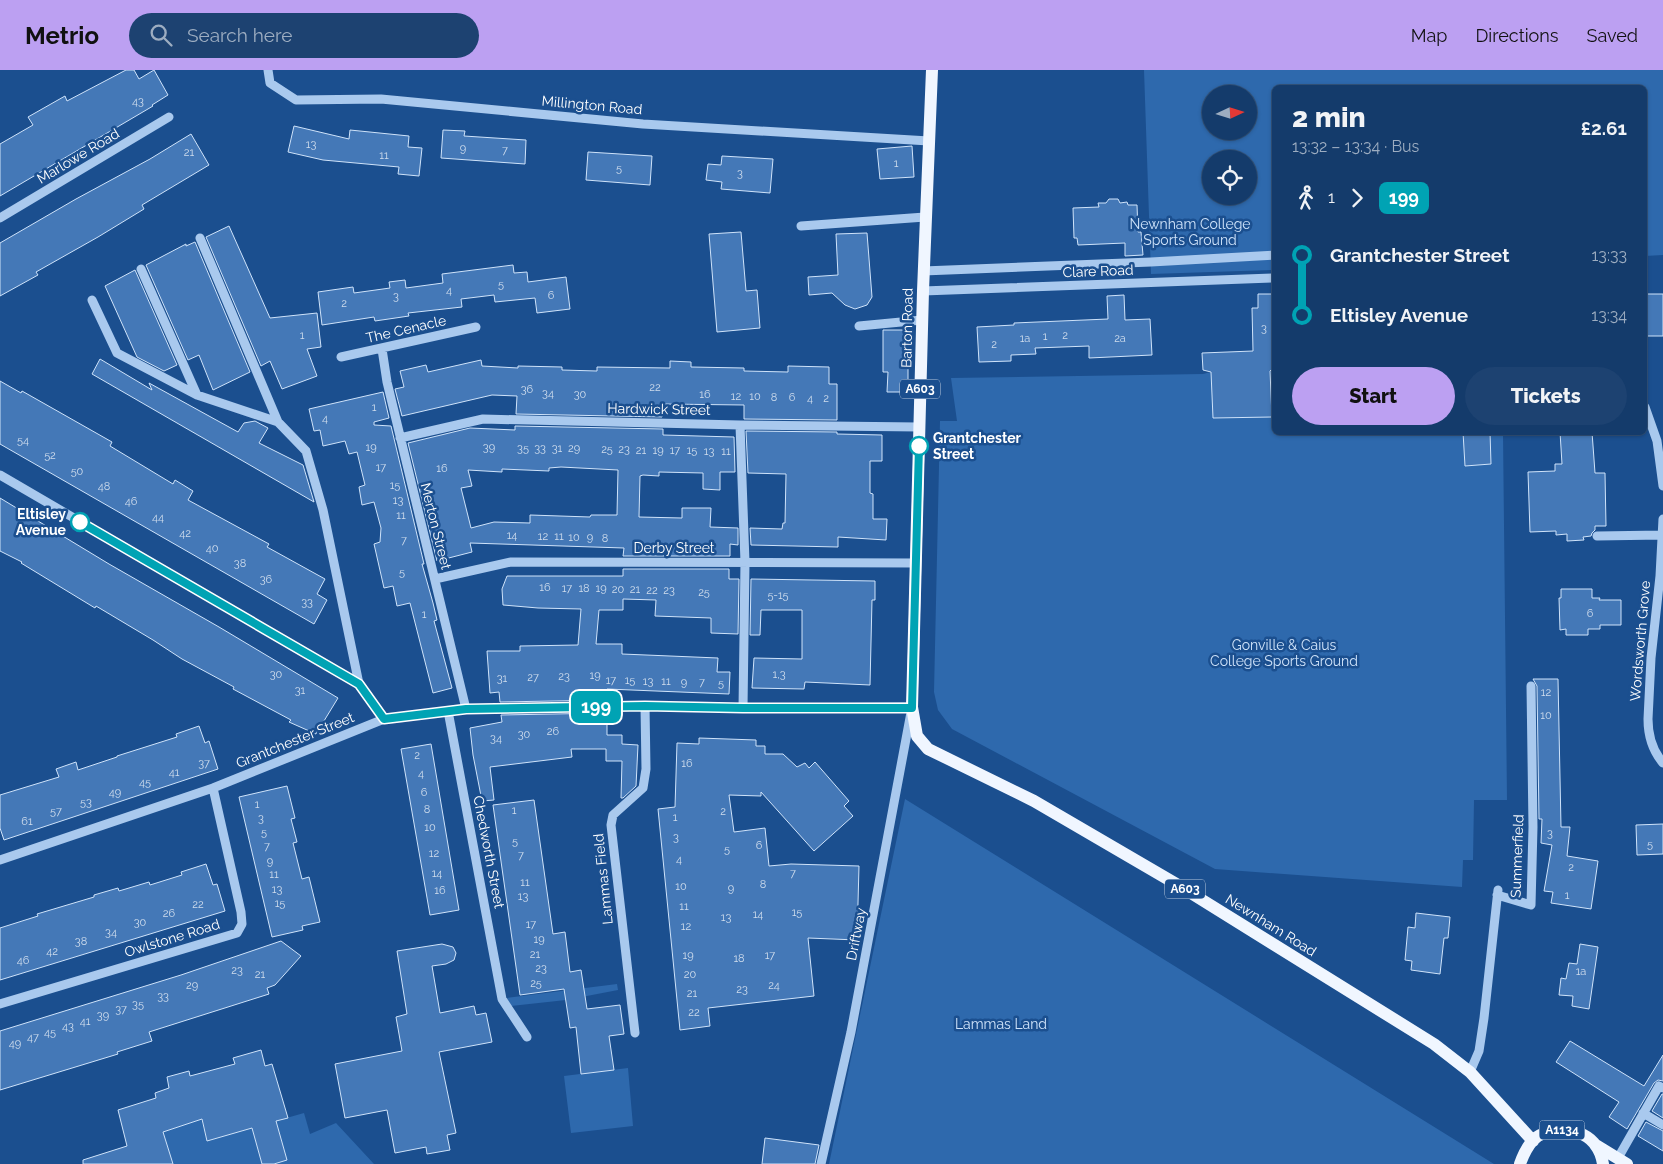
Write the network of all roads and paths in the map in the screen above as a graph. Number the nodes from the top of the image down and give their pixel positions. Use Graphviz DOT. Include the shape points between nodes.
graph roads {
  1 [pos="268,70"];
  2 [pos="932,70"];
  3 [pos="169,117"];
  4 [pos="929,141"];
  5 [pos="926,217"];
  6 [pos="0,218"];
  7 [pos="801,226"];
  8 [pos="200,238"];
  9 [pos="1272,255"];
  10 [pos="141,269"];
  11 [pos="923,271"];
  12 [pos="1272,278"];
  13 [pos="923,291"];
  14 [pos="92,300"];
  15 [pos="922,320"];
  16 [pos="860,326"];
  17 [pos="476,327"];
  18 [pos="382,349"];
  19 [pos="341,357"];
  20 [pos="197,395"];
  21 [pos="1647,413"];
  22 [pos="278,422"];
  23 [pos="740,425"];
  24 [pos="920,427"];
  25 [pos="400,438"];
  26 [pos="0,475"];
  27 [pos="1663,486"];
  28 [pos="1663,519"];
  29 [pos="1662,535"];
  30 [pos="1597,536"];
  31 [pos="745,562"];
  32 [pos="916,563"];
  33 [pos="434,579"];
  34 [pos="359,684"];
  35 [pos="1531,686"];
  36 [pos="645,706"];
  37 [pos="743,708"];
  38 [pos="912,708"];
  39 [pos="466,709"];
  40 [pos="448,711"];
  41 [pos="384,719"];
  42 [pos="1663,763"];
  43 [pos="213,788"];
  44 [pos="0,860"];
  45 [pos="0,1004"];
  46 [pos="635,1033"];
  47 [pos="527,1037"];
  48 [pos="1470,1072"];
  49 [pos="1663,1088"];
  50 [pos="1643,1114"];
  51 [pos="1663,1125"];
  52 [pos="1533,1140"];
  53 [pos="1596,1145"];
  54 [pos="1622,1161"];
  55 [pos="821,1164"];
  56 [pos="1520,1164"];
  57 [pos="1603,1164"];
  1 -- 4 [label="street, Millington Road" via="270,83 296,100 381,99 643,124"];
  2 -- 4 [label="main road, Barton Road / A603"];
  3 -- 6 [label="street, Marlowe Road"];
  4 -- 5 [label="main road, Barton Road / A603"];
  5 -- 7 [label="street"];
  5 -- 11 [label="main road, Barton Road / A603"];
  8 -- 22 [label="street"];
  9 -- 11 [label="street"];
  10 -- 20 [label="street"];
  11 -- 13 [label="main road, Barton Road / A603"];
  12 -- 13 [label="street, Clare Road"];
  13 -- 15 [label="main road, Barton Road / A603"];
  14 -- 20 [label="street" via="117,353"];
  15 -- 16 [label="street"];
  15 -- 24 [label="main road, Barton Road / A603"];
  17 -- 18 [label="street, The Cenacle"];
  18 -- 19 [label="street, The Cenacle"];
  18 -- 25 [label="street, Merton Street"];
  20 -- 22 [label="street"];
  21 -- 27 [label="street" via="1657,441"];
  22 -- 34 [label="street" via="306,452 323,510"];
  23 -- 24 [label="street, Hardwick Street"];
  23 -- 25 [label="street, Hardwick Street" via="483,419"];
  23 -- 31 [label="street"];
  24 -- 32 [label="main road, Barton Road / A603"];
  25 -- 33 [label="street, Merton Street"];
  26 -- 34 [label="street"];
  28 -- 29 [label="street, Wordsworth Grove"];
  29 -- 30 [label="street"];
  29 -- 42 [label="street, Wordsworth Grove" via="1650,658 1648,729 1652,745"];
  31 -- 32 [label="street, Derby Street"];
  31 -- 33 [label="street, Derby Street" via="511,562"];
  31 -- 37 [label="street"];
  32 -- 38 [label="main road, Barton Road / A603"];
  33 -- 39 [label="street, Merton Street"];
  34 -- 41 [label="street"];
  35 -- 48 [label="street, Summerfield" via="1534,827 1531,905 1498,892 1484,1018 1479,1050"];
  36 -- 37 [label="street, Grantchester Street"];
  36 -- 39 [label="street, Grantchester Street"];
  36 -- 46 [label="street, Lammas Field" via="646,769 643,788 613,815 611,826"];
  37 -- 38 [label="street, Grantchester Street"];
  38 -- 48 [label="main road, Newnham Road / A603" via="917,736 928,749 1034,801 1178,885 1434,1044"];
  38 -- 55 [label="street, Driftway" via="852,1032"];
  39 -- 40 [label="street, Grantchester Street"];
  40 -- 41 [label="street, Grantchester Street"];
  40 -- 47 [label="street, Chedworth Street" via="502,999"];
  41 -- 43 [label="street, Grantchester Street"];
  43 -- 44 [label="street, Grantchester Street"];
  43 -- 45 [label="street, Owlstone Road" via="241,912 242,924 237,933"];
  48 -- 52 [label="main road, Newnham Road / A603"];
  49 -- 50 [label="street" via="1659,1086"];
  50 -- 51 [label="street"];
  50 -- 54 [label="street"];
  52 -- 53 [label="main road, A1134" via="1552,1131 1568,1130 1585,1136"];
  52 -- 56 [label="main road, A1134"];
  53 -- 54 [label="main road, A1134"];
  53 -- 57 [label="main road, A1134"];
}
